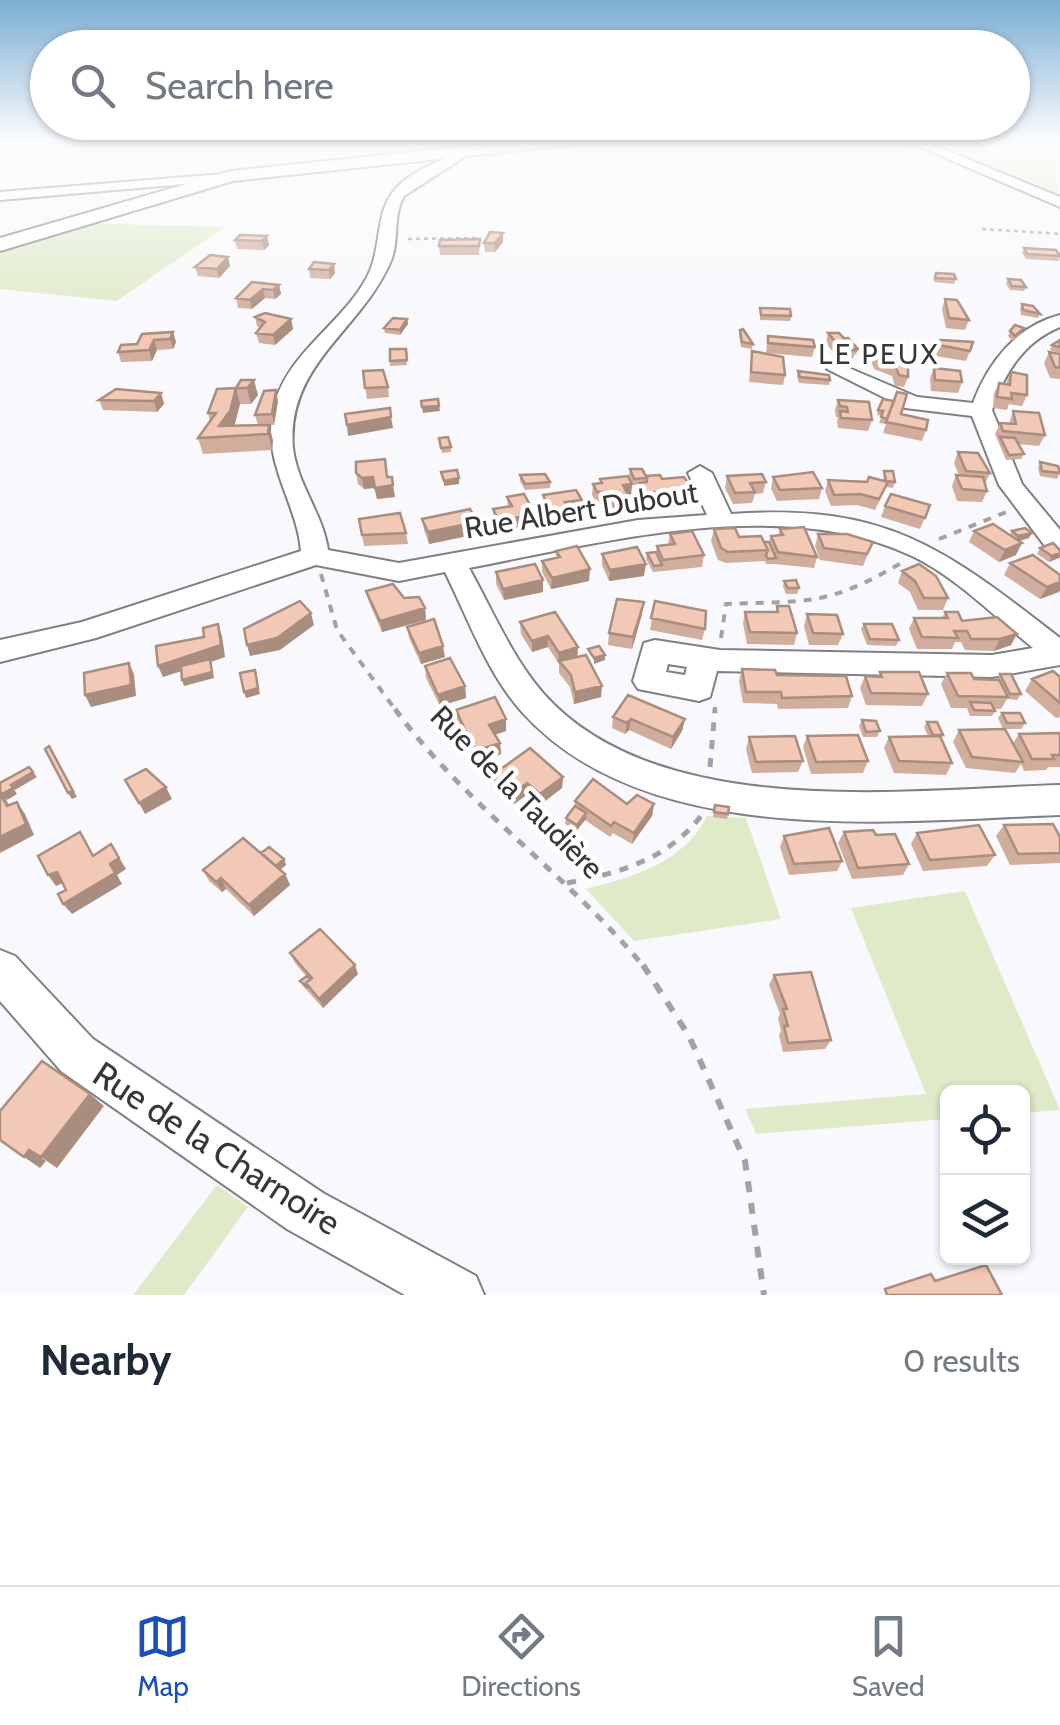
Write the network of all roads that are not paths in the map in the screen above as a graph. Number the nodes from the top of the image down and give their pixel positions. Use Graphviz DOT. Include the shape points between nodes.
graph roads {
  1 [pos="148,200"];
  2 [pos="395,200"];
  3 [pos="0,244"];
  4 [pos="1060,320"];
  5 [pos="837,369"];
  6 [pos="981,410"];
  7 [pos="700,472"];
  8 [pos="722,521"];
  9 [pos="1060,548"];
  10 [pos="315,556"];
  11 [pos="454,564"];
  12 [pos="0,650"];
  13 [pos="1058,653"];
  14 [pos="702,658"];
  15 [pos="1060,800"];
  16 [pos="0,970"];
  17 [pos="457,1295"];
  1 -- 3 [label="main road"];
  2 -- 10 [label="street" via="385,258 300,366 287,394 282,448 315,532"];
  4 -- 6 [label="street" via="1010,352"];
  5 -- 6 [label="street" via="902,400"];
  6 -- 9 [label="street" via="1011,485"];
  7 -- 8 [label="street"];
  8 -- 11 [label="street, Rue Albert Dubout" via="582,537"];
  8 -- 13 [label="street, Rue Albert Dubout" via="815,519 894,539 959,573"];
  10 -- 11 [label="street, Rue Albert Dubout" via="399,572"];
  10 -- 12 [label="street" via="86,631"];
  11 -- 15 [label="street" via="533,704 555,726 624,766 766,803"];
  13 -- 14 [label="street" via="992,666"];
  16 -- 17 [label="street, Rue de la Charnoire" via="78,1056 305,1211"];
}
